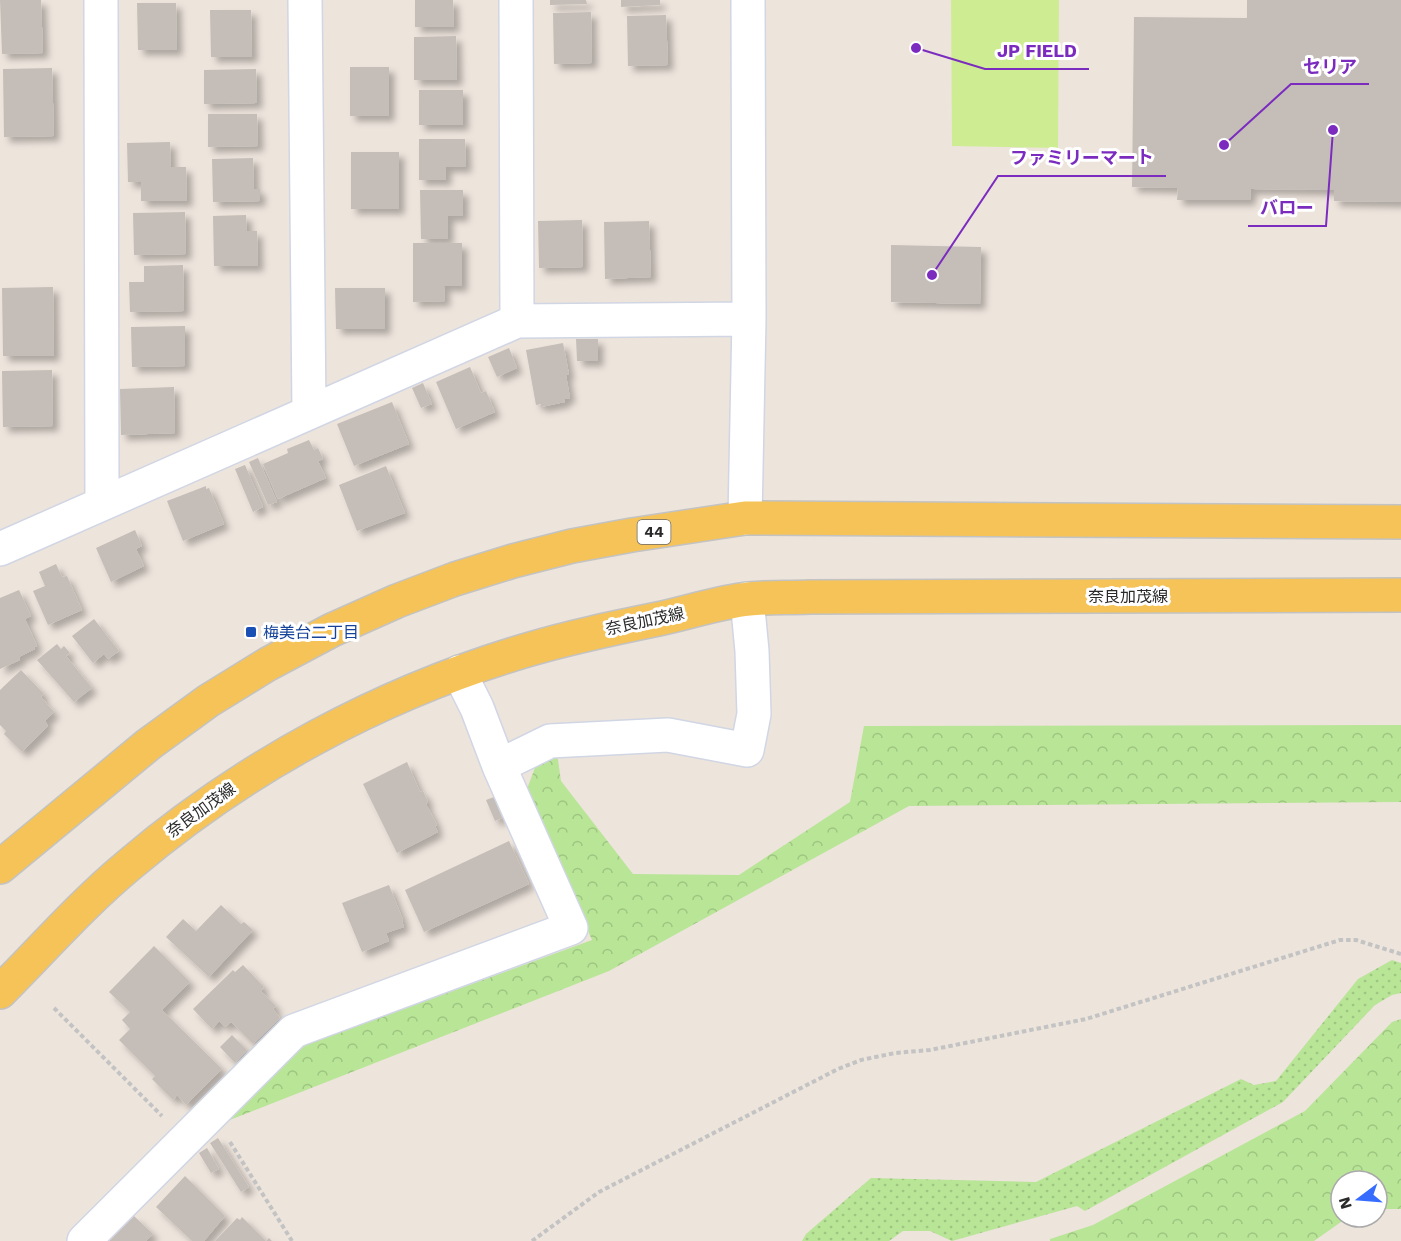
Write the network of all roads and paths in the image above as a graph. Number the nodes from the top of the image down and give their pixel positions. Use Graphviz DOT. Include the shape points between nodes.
graph roads {
  1 [pos="101,0"];
  2 [pos="305,0"];
  3 [pos="516,0"];
  4 [pos="748,0"];
  5 [pos="749,319"];
  6 [pos="517,321"];
  7 [pos="309,412"];
  8 [pos="102,502"];
  9 [pos="745,518"];
  10 [pos="1401,522"];
  11 [pos="0,549"];
  12 [pos="1401,595"];
  13 [pos="747,599"];
  14 [pos="459,672"];
  15 [pos="499,766"];
  16 [pos="0,867"];
  17 [pos="1401,954"];
  18 [pos="6,973"];
  19 [pos="54,1008"];
  20 [pos="212,1113"];
  21 [pos="185,1140"];
  22 [pos="84,1241"];
  23 [pos="292,1241"];
  24 [pos="532,1241"];
  1 -- 8 [label="street"];
  2 -- 7 [label="street"];
  3 -- 6 [label="street"];
  4 -- 5 [label="street"];
  5 -- 6 [label="street"];
  5 -- 9 [label="street"];
  6 -- 7 [label="street"];
  7 -- 8 [label="street"];
  8 -- 11 [label="street"];
  9 -- 10 [label="main road, 44"];
  9 -- 16 [label="main road, 44" via="572,546 513,561 398,600 332,630 208,701 149,744"];
  12 -- 13 [label="main road, 奈良加茂線"];
  13 -- 14 [label="main road, 奈良加茂線" via="596,631"];
  13 -- 15 [label="street" via="754,714 747,750 668,735 550,741"];
  14 -- 15 [label="street"];
  14 -- 18 [label="main road, 奈良加茂線" via="346,721 233,786 129,865"];
  15 -- 20 [label="street" via="571,928 294,1031"];
  17 -- 24 [label="path" via="1356,940 1340,940 1086,1019 861,1060 815,1079 599,1192"];
  19 -- 21 [label="path"];
  20 -- 21 [label="street"];
  20 -- 23 [label="path"];
  21 -- 22 [label="street"];
}
